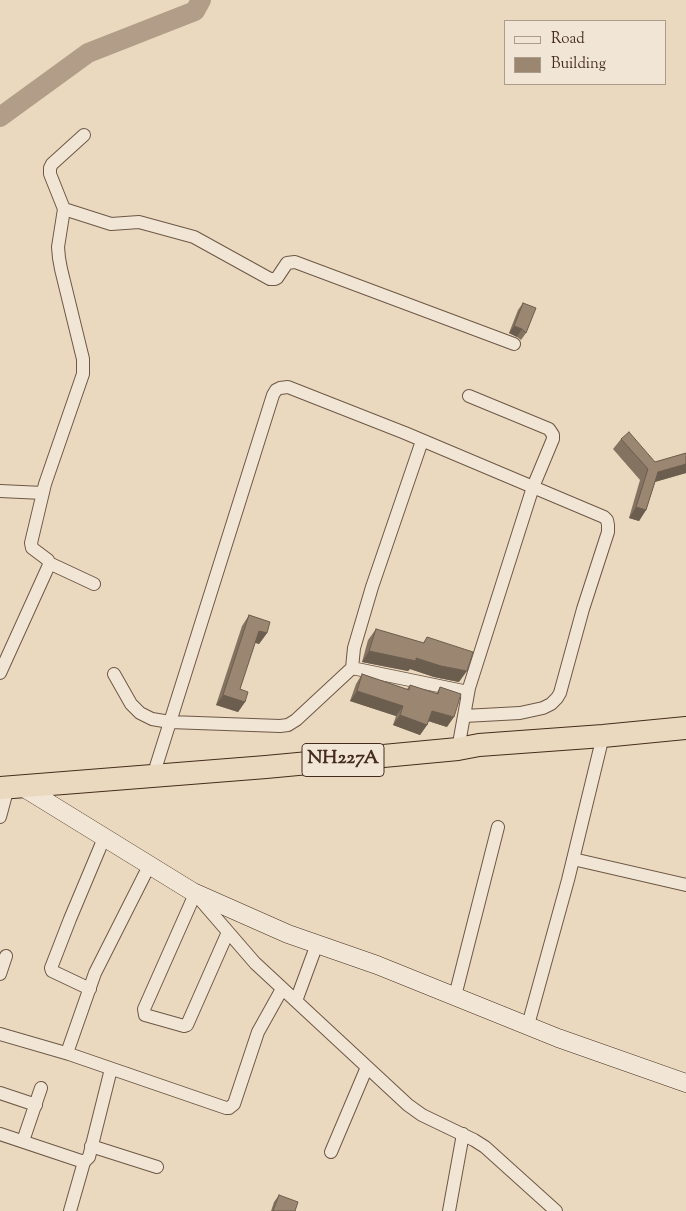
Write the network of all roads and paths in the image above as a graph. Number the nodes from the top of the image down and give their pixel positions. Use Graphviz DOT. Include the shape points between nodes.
graph roads {
  1 [pos="84,135"];
  2 [pos="64,208"];
  3 [pos="514,344"];
  4 [pos="469,396"];
  5 [pos="422,440"];
  6 [pos="532,487"];
  7 [pos="0,491"];
  8 [pos="43,493"];
  9 [pos="50,563"];
  10 [pos="94,584"];
  11 [pos="2,664"];
  12 [pos="352,668"];
  13 [pos="114,674"];
  14 [pos="468,692"];
  15 [pos="464,716"];
  16 [pos="170,722"];
  17 [pos="686,728"];
  18 [pos="603,736"];
  19 [pos="458,749"];
  20 [pos="154,776"];
  21 [pos="10,787"];
  22 [pos="0,817"];
  23 [pos="498,827"];
  24 [pos="104,838"];
  25 [pos="573,859"];
  26 [pos="149,866"];
  27 [pos="686,885"];
  28 [pos="194,893"];
  29 [pos="228,932"];
  30 [pos="317,944"];
  31 [pos="6,956"];
  32 [pos="0,974"];
  33 [pos="90,989"];
  34 [pos="282,989"];
  35 [pos="455,996"];
  36 [pos="296,1001"];
  37 [pos="528,1025"];
  38 [pos="0,1034"];
  39 [pos="69,1054"];
  40 [pos="367,1067"];
  41 [pos="111,1069"];
  42 [pos="686,1083"];
  43 [pos="41,1088"];
  44 [pos="0,1093"];
  45 [pos="36,1105"];
  46 [pos="0,1134"];
  47 [pos="463,1134"];
  48 [pos="23,1142"];
  49 [pos="91,1146"];
  50 [pos="331,1152"];
  51 [pos="84,1162"];
  52 [pos="157,1167"];
  53 [pos="70,1211"];
  54 [pos="449,1211"];
  55 [pos="556,1211"];
  1 -- 2 [label="street" via="50,168"];
  2 -- 3 [label="street" via="111,224 139,222 194,237 273,280 287,263 295,262"];
  2 -- 8 [label="street" via="59,258 84,368"];
  4 -- 6 [label="street" via="552,432 553,439"];
  5 -- 6 [label="street"];
  5 -- 12 [label="street" via="372,587 354,648"];
  5 -- 16 [label="street" via="288,387 276,390"];
  6 -- 14 [label="street"];
  6 -- 15 [label="street" via="604,517 608,532 557,698 543,708 520,714"];
  7 -- 8 [label="street"];
  8 -- 9 [label="street" via="31,546"];
  9 -- 10 [label="street"];
  9 -- 11 [label="street"];
  12 -- 14 [label="street"];
  12 -- 16 [label="street" via="288,725"];
  13 -- 16 [label="street" via="140,713"];
  14 -- 15 [label="street"];
  15 -- 19 [label="street"];
  16 -- 20 [label="street"];
  17 -- 18 [label="highway, NH227A"];
  18 -- 19 [label="highway, NH227A"];
  18 -- 25 [label="street"];
  19 -- 20 [label="highway, NH227A"];
  20 -- 21 [label="highway, NH227A"];
  21 -- 22 [label="street"];
  21 -- 24 [label="street"];
  23 -- 35 [label="street"];
  24 -- 26 [label="street"];
  24 -- 33 [label="street" via="51,968"];
  25 -- 27 [label="street"];
  25 -- 37 [label="street"];
  26 -- 28 [label="street"];
  26 -- 33 [label="street"];
  28 -- 29 [label="street"];
  28 -- 29 [label="street" via="144,1009 145,1015 187,1025"];
  28 -- 30 [label="street"];
  29 -- 34 [label="street"];
  30 -- 35 [label="street"];
  30 -- 36 [label="street"];
  31 -- 32 [label="street"];
  33 -- 39 [label="street"];
  34 -- 36 [label="street"];
  34 -- 41 [label="street" via="258,1032 234,1104 229,1108"];
  35 -- 37 [label="street"];
  36 -- 40 [label="street"];
  37 -- 42 [label="street"];
  38 -- 39 [label="street"];
  39 -- 41 [label="street"];
  40 -- 47 [label="street" via="414,1110"];
  40 -- 50 [label="street"];
  41 -- 49 [label="street"];
  43 -- 45 [label="street"];
  44 -- 45 [label="street"];
  45 -- 48 [label="street"];
  46 -- 48 [label="street"];
  47 -- 54 [label="street"];
  47 -- 55 [label="street" via="485,1147"];
  48 -- 51 [label="street"];
  49 -- 51 [label="street" via="89,1157"];
  49 -- 52 [label="street"];
  51 -- 53 [label="street"];
}
